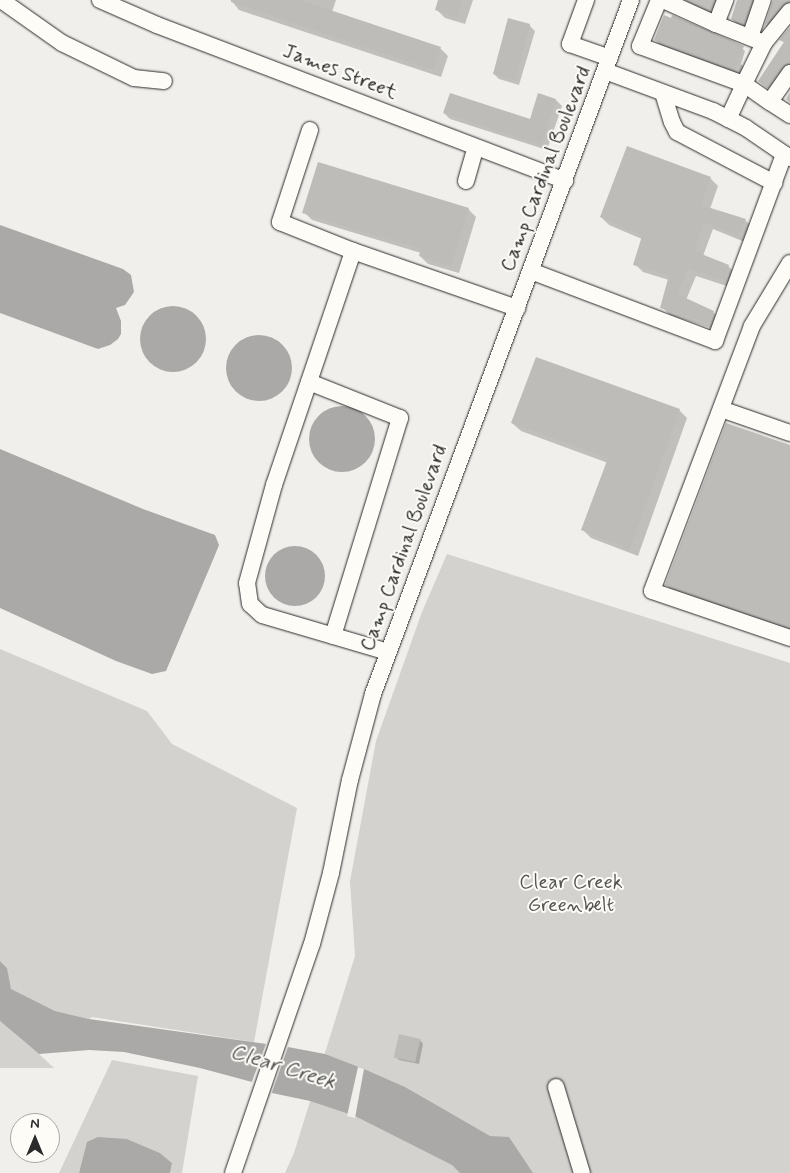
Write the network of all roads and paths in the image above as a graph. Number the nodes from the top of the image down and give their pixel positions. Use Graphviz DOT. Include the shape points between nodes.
graph roads {
  1 [pos="1,0"];
  2 [pos="100,0"];
  3 [pos="586,0"];
  4 [pos="631,0"];
  5 [pos="659,0"];
  6 [pos="663,0"];
  7 [pos="725,0"];
  8 [pos="763,0"];
  9 [pos="120,4"];
  10 [pos="790,11"];
  11 [pos="716,24"];
  12 [pos="757,40"];
  13 [pos="608,65"];
  14 [pos="790,74"];
  15 [pos="164,81"];
  16 [pos="744,84"];
  17 [pos="663,93"];
  18 [pos="770,102"];
  19 [pos="790,115"];
  20 [pos="728,119"];
  21 [pos="310,130"];
  22 [pos="476,147"];
  23 [pos="787,156"];
  24 [pos="466,181"];
  25 [pos="565,181"];
  26 [pos="774,183"];
  27 [pos="353,251"];
  28 [pos="790,263"];
  29 [pos="531,271"];
  30 [pos="517,308"];
  31 [pos="309,382"];
  32 [pos="721,408"];
  33 [pos="790,433"];
  34 [pos="333,636"];
  35 [pos="790,638"];
  36 [pos="388,652"];
  37 [pos="556,1088"];
  38 [pos="233,1173"];
  39 [pos="582,1173"];
  1 -- 15 [label="street" via="62,43 134,78"];
  2 -- 9 [label="street, James Street"];
  3 -- 13 [label="street" via="570,44"];
  4 -- 13 [label="street, Camp Cardinal Boulevard"];
  5 -- 16 [label="street" via="640,46"];
  6 -- 11 [label="street"];
  7 -- 11 [label="street"];
  8 -- 12 [label="street"];
  9 -- 22 [label="street, James Street"];
  10 -- 12 [label="street"];
  11 -- 12 [label="street"];
  12 -- 16 [label="street"];
  13 -- 17 [label="street"];
  13 -- 25 [label="street, Camp Cardinal Boulevard"];
  14 -- 18 [label="street"];
  16 -- 18 [label="street"];
  16 -- 20 [label="street"];
  17 -- 20 [label="street"];
  17 -- 26 [label="street" via="677,132"];
  18 -- 19 [label="street"];
  20 -- 23 [label="street"];
  21 -- 27 [label="street" via="280,222"];
  22 -- 24 [label="street"];
  22 -- 25 [label="street, James Street"];
  23 -- 26 [label="street"];
  25 -- 29 [label="street, Camp Cardinal Boulevard"];
  26 -- 29 [label="street" via="715,342"];
  27 -- 30 [label="street"];
  27 -- 31 [label="street"];
  28 -- 32 [label="street" via="752,326"];
  29 -- 30 [label="street, Camp Cardinal Boulevard"];
  30 -- 36 [label="street, Camp Cardinal Boulevard"];
  31 -- 34 [label="street" via="274,485 247,583 250,604 262,615"];
  31 -- 34 [label="street" via="400,418"];
  32 -- 33 [label="street"];
  32 -- 35 [label="street" via="652,591"];
  34 -- 36 [label="street"];
  36 -- 38 [label="street, Camp Cardinal Boulevard" via="350,780 331,873 298,989"];
  37 -- 39 [label="street"];
}
